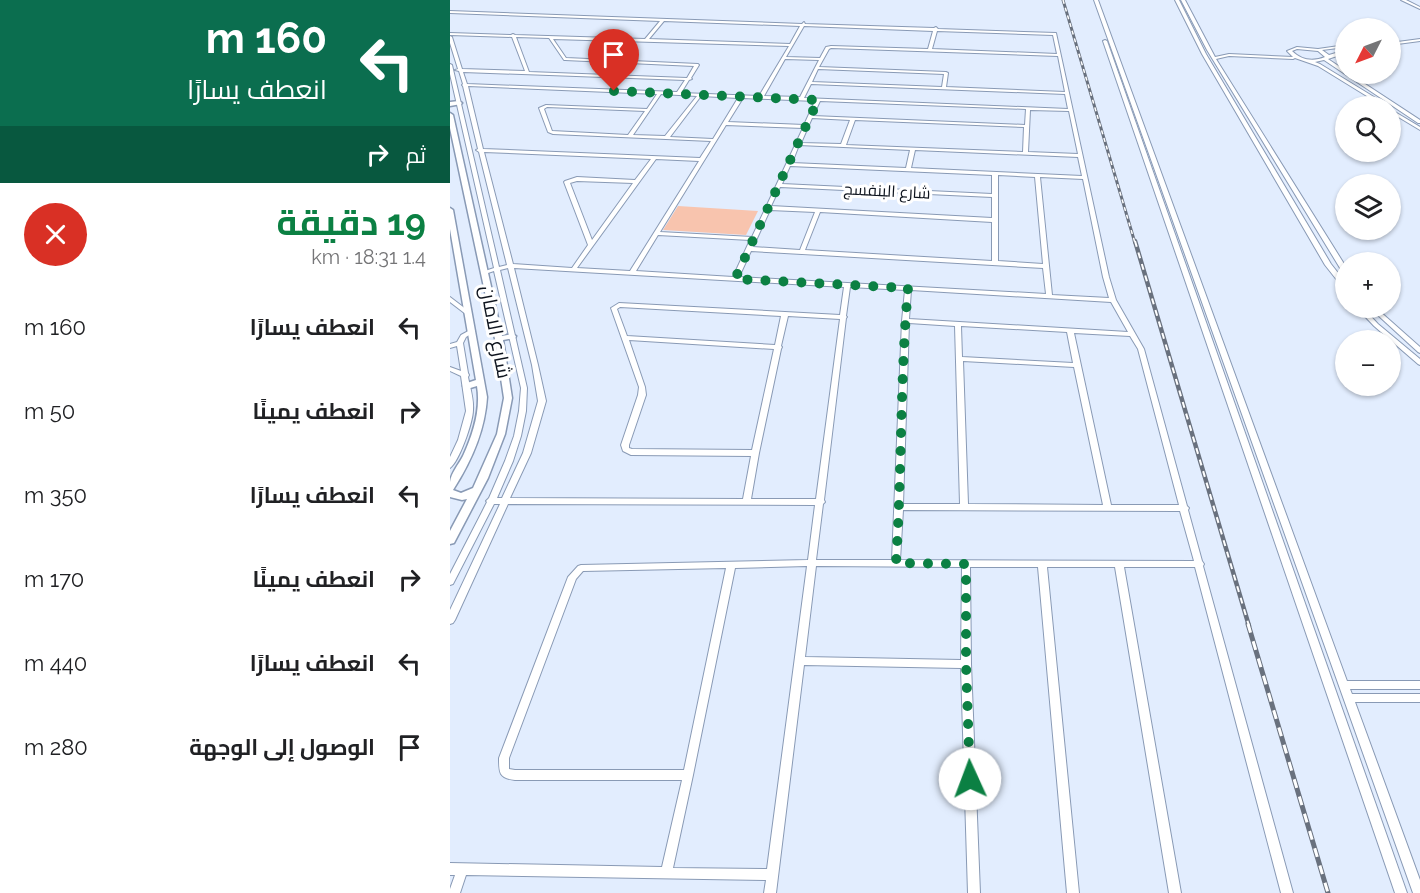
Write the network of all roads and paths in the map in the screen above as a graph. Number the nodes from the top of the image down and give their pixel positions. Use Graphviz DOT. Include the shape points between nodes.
graph roads {
  1 [pos="1090,0"];
  2 [pos="1096,0"];
  3 [pos="1177,0"];
  4 [pos="1183,0"];
  5 [pos="1403,0"];
  6 [pos="1411,0"];
  7 [pos="1420,6"];
  8 [pos="450,12"];
  9 [pos="664,19"];
  10 [pos="804,23"];
  11 [pos="936,28"];
  12 [pos="450,35"];
  13 [pos="513,36"];
  14 [pos="550,37"];
  15 [pos="1420,38"];
  16 [pos="646,40"];
  17 [pos="1197,41"];
  18 [pos="1205,41"];
  19 [pos="1401,41"];
  20 [pos="792,45"];
  21 [pos="1335,48"];
  22 [pos="930,50"];
  23 [pos="1209,50"];
  24 [pos="1319,50"];
  25 [pos="1289,51"];
  26 [pos="1060,55"];
  27 [pos="1335,55"];
  28 [pos="784,58"];
  29 [pos="1214,58"];
  30 [pos="1297,58"];
  31 [pos="1326,58"];
  32 [pos="821,59"];
  33 [pos="1305,60"];
  34 [pos="454,68"];
  35 [pos="816,69"];
  36 [pos="527,72"];
  37 [pos="690,79"];
  38 [pos="1219,80"];
  39 [pos="1228,80"];
  40 [pos="809,83"];
  41 [pos="464,85"];
  42 [pos="1355,86"];
  43 [pos="1363,86"];
  44 [pos="900,87"];
  45 [pos="944,88"];
  46 [pos="660,93"];
  47 [pos="1068,93"];
  48 [pos="678,94"];
  49 [pos="700,95"];
  50 [pos="741,96"];
  51 [pos="1370,96"];
  52 [pos="761,97"];
  53 [pos="801,99"];
  54 [pos="818,100"];
  55 [pos="459,103"];
  56 [pos="896,103"];
  57 [pos="450,104"];
  58 [pos="1028,108"];
  59 [pos="648,110"];
  60 [pos="1071,110"];
  61 [pos="450,115"];
  62 [pos="811,117"];
  63 [pos="1401,117"];
  64 [pos="853,118"];
  65 [pos="1420,122"];
  66 [pos="724,123"];
  67 [pos="1026,126"];
  68 [pos="806,127"];
  69 [pos="1420,129"];
  70 [pos="629,137"];
  71 [pos="666,138"];
  72 [pos="712,140"];
  73 [pos="799,144"];
  74 [pos="843,146"];
  75 [pos="913,149"];
  76 [pos="469,150"];
  77 [pos="481,150"];
  78 [pos="1025,154"];
  79 [pos="1081,156"];
  80 [pos="654,158"];
  81 [pos="702,160"];
  82 [pos="790,164"];
  83 [pos="474,167"];
  84 [pos="908,169"];
  85 [pos="462,170"];
  86 [pos="995,173"];
  87 [pos="1037,175"];
  88 [pos="1085,178"];
  89 [pos="636,182"];
  90 [pos="780,185"];
  91 [pos="995,196"];
  92 [pos="769,208"];
  93 [pos="450,210"];
  94 [pos="818,211"];
  95 [pos="450,215"];
  96 [pos="995,220"];
  97 [pos="656,233"];
  98 [pos="754,239"];
  99 [pos="591,244"];
  100 [pos="749,249"];
  101 [pos="802,252"];
  102 [pos="1335,255"];
  103 [pos="995,263"];
  104 [pos="509,266"];
  105 [pos="1046,266"];
  106 [pos="496,269"];
  107 [pos="573,270"];
  108 [pos="485,272"];
  109 [pos="1335,272"];
  110 [pos="632,273"];
  111 [pos="735,279"];
  112 [pos="847,285"];
  113 [pos="908,288"];
  114 [pos="1049,296"];
  115 [pos="450,299"];
  116 [pos="1113,300"];
  117 [pos="469,314"];
  118 [pos="785,314"];
  119 [pos="844,317"];
  120 [pos="1369,318"];
  121 [pos="1384,318"];
  122 [pos="905,321"];
  123 [pos="958,324"];
  124 [pos="1070,330"];
  125 [pos="472,331"];
  126 [pos="1133,334"];
  127 [pos="512,336"];
  128 [pos="625,338"];
  129 [pos="499,339"];
  130 [pos="460,343"];
  131 [pos="450,346"];
  132 [pos="779,347"];
  133 [pos="1420,351"];
  134 [pos="959,359"];
  135 [pos="1420,363"];
  136 [pos="1077,365"];
  137 [pos="450,369"];
  138 [pos="466,375"];
  139 [pos="480,382"];
  140 [pos="467,386"];
  141 [pos="754,453"];
  142 [pos="450,465"];
  143 [pos="450,489"];
  144 [pos="476,490"];
  145 [pos="450,493"];
  146 [pos="747,500"];
  147 [pos="490,501"];
  148 [pos="506,501"];
  149 [pos="821,502"];
  150 [pos="900,507"];
  151 [pos="964,507"];
  152 [pos="1107,507"];
  153 [pos="1185,508"];
  154 [pos="452,532"];
  155 [pos="813,563"];
  156 [pos="896,563"];
  157 [pos="966,564"];
  158 [pos="1042,564"];
  159 [pos="1119,564"];
  160 [pos="1200,564"];
  161 [pos="730,566"];
  162 [pos="450,582"];
  163 [pos="450,620"];
  164 [pos="799,661"];
  165 [pos="966,664"];
  166 [pos="1343,684"];
  167 [pos="1420,685"];
  168 [pos="1348,698"];
  169 [pos="1420,698"];
  170 [pos="1336,708"];
  171 [pos="1352,709"];
  172 [pos="688,775"];
  173 [pos="450,869"];
  174 [pos="463,869"];
  175 [pos="666,873"];
  176 [pos="772,875"];
  177 [pos="454,893"];
  178 [pos="770,893"];
  179 [pos="974,893"];
  180 [pos="1073,893"];
  181 [pos="1175,893"];
  182 [pos="1287,893"];
  183 [pos="1401,893"];
  184 [pos="1419,893"];
  1 -- 170 [label="street"];
  2 -- 166 [label="street"];
  3 -- 17 [label="street"];
  4 -- 18 [label="street"];
  5 -- 7 [label="street"];
  6 -- 7 [label="street"];
  8 -- 9 [label="street"];
  9 -- 10 [label="street"];
  9 -- 16 [label="street"];
  10 -- 11 [label="street"];
  10 -- 20 [label="street"];
  11 -- 22 [label="street"];
  11 -- 26 [label="street" via="1052,33 1056,34"];
  12 -- 13 [label="street"];
  12 -- 34 [label="street"];
  13 -- 14 [label="street"];
  13 -- 36 [label="street"];
  14 -- 16 [label="street"];
  14 -- 37 [label="street" via="563,59 697,65"];
  15 -- 19 [label="street"];
  16 -- 20 [label="street"];
  17 -- 18 [label="street"];
  17 -- 38 [label="street"];
  18 -- 23 [label="street"];
  20 -- 28 [label="street"];
  21 -- 24 [label="street"];
  22 -- 26 [label="street"];
  22 -- 32 [label="street" via="831,47"];
  23 -- 25 [label="street"];
  23 -- 29 [label="street"];
  24 -- 25 [label="street" via="1302,47"];
  24 -- 31 [label="street"];
  25 -- 30 [label="street"];
  26 -- 47 [label="street"];
  27 -- 31 [label="street"];
  28 -- 32 [label="street"];
  28 -- 52 [label="street"];
  29 -- 30 [label="street"];
  29 -- 39 [label="street"];
  30 -- 33 [label="street"];
  31 -- 33 [label="street"];
  31 -- 43 [label="street"];
  32 -- 35 [label="street"];
  33 -- 42 [label="street"];
  34 -- 36 [label="street"];
  34 -- 41 [label="street"];
  34 -- 55 [label="street"];
  35 -- 40 [label="street"];
  35 -- 45 [label="street" via="946,73"];
  36 -- 37 [label="street"];
  37 -- 48 [label="street"];
  38 -- 39 [label="street"];
  38 -- 109 [label="street"];
  39 -- 102 [label="street"];
  40 -- 44 [label="street"];
  40 -- 53 [label="street"];
  41 -- 46 [label="street"];
  41 -- 77 [label="street"];
  42 -- 43 [label="street"];
  42 -- 51 [label="street"];
  43 -- 65 [label="street"];
  44 -- 45 [label="street"];
  44 -- 56 [label="street"];
  45 -- 47 [label="street"];
  46 -- 48 [label="street"];
  46 -- 59 [label="street"];
  47 -- 60 [label="street"];
  48 -- 49 [label="street"];
  49 -- 50 [label="street"];
  49 -- 71 [label="street"];
  50 -- 52 [label="street"];
  50 -- 66 [label="street"];
  52 -- 53 [label="street"];
  53 -- 54 [label="street"];
  54 -- 56 [label="street"];
  54 -- 62 [label="street"];
  55 -- 57 [label="street"];
  55 -- 76 [label="street"];
  56 -- 58 [label="street"];
  58 -- 60 [label="street"];
  58 -- 67 [label="street"];
  59 -- 70 [label="street"];
  59 -- 70 [label="street" via="541,108 550,132"];
  60 -- 79 [label="street"];
  61 -- 85 [label="street, شارع الامان"];
  62 -- 64 [label="street"];
  62 -- 68 [label="street"];
  63 -- 69 [label="street"];
  64 -- 67 [label="street"];
  64 -- 74 [label="street"];
  66 -- 68 [label="street"];
  66 -- 72 [label="street"];
  67 -- 78 [label="street"];
  68 -- 73 [label="street"];
  70 -- 71 [label="street"];
  71 -- 72 [label="street"];
  72 -- 81 [label="street"];
  73 -- 74 [label="street"];
  73 -- 82 [label="street"];
  74 -- 75 [label="street"];
  75 -- 78 [label="street"];
  75 -- 84 [label="street"];
  76 -- 77 [label="street"];
  76 -- 83 [label="street"];
  77 -- 80 [label="street"];
  77 -- 104 [label="street"];
  78 -- 79 [label="street"];
  79 -- 88 [label="street"];
  80 -- 81 [label="street"];
  80 -- 89 [label="street"];
  81 -- 97 [label="street"];
  82 -- 84 [label="street"];
  82 -- 90 [label="street"];
  83 -- 85 [label="street"];
  83 -- 106 [label="street"];
  84 -- 86 [label="street"];
  85 -- 108 [label="street, شارع الامان"];
  86 -- 87 [label="street"];
  86 -- 91 [label="street"];
  87 -- 88 [label="street"];
  87 -- 105 [label="street"];
  88 -- 116 [label="street"];
  89 -- 99 [label="street"];
  89 -- 99 [label="street" via="567,182"];
  90 -- 91 [label="street, شارع البنفسج"];
  90 -- 92 [label="street"];
  91 -- 96 [label="street"];
  92 -- 94 [label="street"];
  92 -- 98 [label="street"];
  93 -- 95 [label="street, شارع الامان"];
  94 -- 96 [label="street"];
  94 -- 101 [label="street"];
  95 -- 117 [label="street, شارع الامان"];
  96 -- 103 [label="street"];
  97 -- 98 [label="street"];
  97 -- 110 [label="street"];
  98 -- 100 [label="street"];
  99 -- 107 [label="street"];
  100 -- 101 [label="street"];
  100 -- 111 [label="street"];
  101 -- 103 [label="street"];
  103 -- 105 [label="street"];
  104 -- 106 [label="street"];
  104 -- 107 [label="street"];
  104 -- 148 [label="street" via="542,401 527,453"];
  105 -- 114 [label="street"];
  106 -- 108 [label="street"];
  106 -- 127 [label="street"];
  107 -- 110 [label="street"];
  108 -- 129 [label="street, شارع الامان"];
  110 -- 111 [label="street"];
  111 -- 112 [label="street"];
  112 -- 113 [label="street"];
  112 -- 119 [label="street"];
  113 -- 114 [label="street"];
  113 -- 122 [label="street"];
  114 -- 116 [label="street"];
  115 -- 117 [label="street"];
  116 -- 126 [label="street"];
  117 -- 125 [label="street, شارع الامان"];
  118 -- 119 [label="street"];
  118 -- 128 [label="street" via="619,305 614,309"];
  118 -- 132 [label="street"];
  119 -- 149 [label="street"];
  120 -- 135 [label="street"];
  121 -- 133 [label="street"];
  122 -- 123 [label="street"];
  122 -- 150 [label="street"];
  123 -- 124 [label="street"];
  123 -- 134 [label="street"];
  124 -- 126 [label="street"];
  124 -- 136 [label="street"];
  125 -- 130 [label="street"];
  125 -- 139 [label="street, شارع الامان"];
  126 -- 153 [label="street" via="1141,349"];
  127 -- 129 [label="street"];
  127 -- 147 [label="street" via="524,388 524,410 520,434"];
  128 -- 132 [label="street"];
  128 -- 141 [label="street" via="642,395 626,449"];
  129 -- 144 [label="street, شارع الامان" via="507,410 501,434"];
  130 -- 131 [label="street"];
  130 -- 138 [label="street"];
  132 -- 141 [label="street"];
  134 -- 136 [label="street"];
  134 -- 151 [label="street"];
  136 -- 152 [label="street"];
  137 -- 138 [label="street"];
  138 -- 140 [label="street"];
  139 -- 140 [label="street"];
  139 -- 143 [label="street, شارع الامان" via="483,405 478,429"];
  140 -- 142 [label="street" via="467,426"];
  141 -- 146 [label="street"];
  144 -- 145 [label="street" via="462,497"];
  144 -- 154 [label="street, شارع الامان"];
  146 -- 148 [label="street"];
  146 -- 149 [label="street"];
  147 -- 148 [label="street"];
  147 -- 162 [label="street"];
  148 -- 163 [label="street"];
  149 -- 155 [label="street"];
  150 -- 151 [label="street"];
  150 -- 156 [label="street"];
  151 -- 152 [label="street"];
  152 -- 153 [label="street"];
  153 -- 160 [label="street"];
  155 -- 156 [label="street"];
  155 -- 161 [label="street"];
  155 -- 164 [label="street"];
  156 -- 157 [label="street"];
  157 -- 158 [label="street"];
  157 -- 165 [label="street"];
  158 -- 159 [label="street"];
  158 -- 180 [label="street"];
  159 -- 160 [label="street"];
  159 -- 181 [label="street"];
  160 -- 182 [label="street"];
  161 -- 172 [label="street"];
  161 -- 172 [label="street" via="591,567 576,572 502,765 504,771 515,775"];
  164 -- 165 [label="street"];
  164 -- 176 [label="street"];
  165 -- 179 [label="street"];
  166 -- 167 [label="street"];
  166 -- 168 [label="street"];
  168 -- 169 [label="street"];
  168 -- 171 [label="street"];
  170 -- 171 [label="street"];
  170 -- 183 [label="street"];
  171 -- 184 [label="street"];
  172 -- 175 [label="street"];
  173 -- 174 [label="street"];
  174 -- 175 [label="street"];
  174 -- 177 [label="street"];
  175 -- 176 [label="street"];
  176 -- 178 [label="street"];
}
